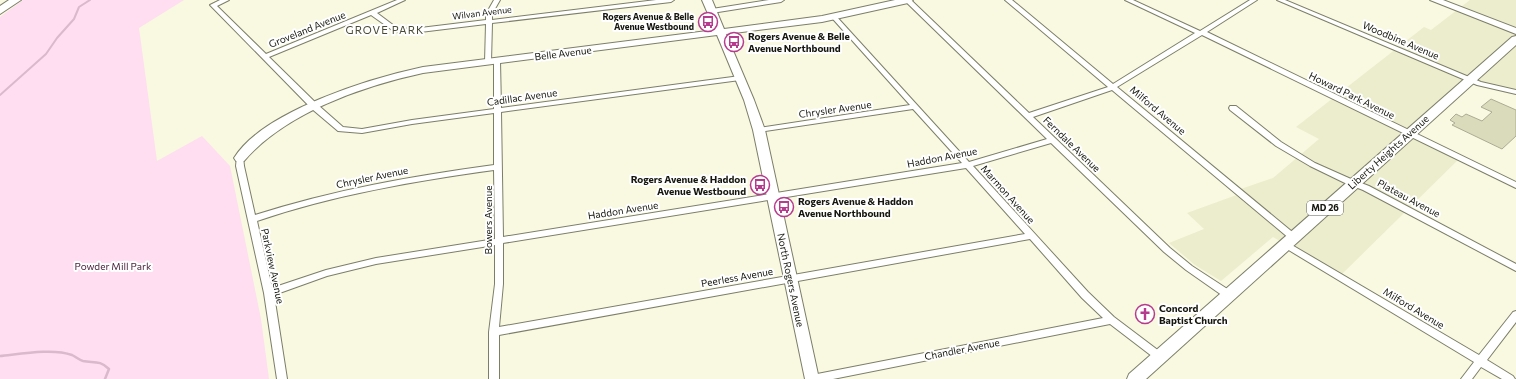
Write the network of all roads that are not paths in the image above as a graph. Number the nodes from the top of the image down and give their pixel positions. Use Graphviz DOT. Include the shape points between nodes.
graph roads {
  1 [pos="16,0"];
  2 [pos="226,0"];
  3 [pos="402,0"];
  4 [pos="497,0"];
  5 [pos="671,0"];
  6 [pos="781,0"];
  7 [pos="907,0"];
  8 [pos="1008,0"];
  9 [pos="1128,0"];
  10 [pos="1254,0"];
  11 [pos="1280,0"];
  12 [pos="1435,0"];
  13 [pos="1443,0"];
  14 [pos="709,5"];
  15 [pos="0,11"];
  16 [pos="373,13"];
  17 [pos="834,17"];
  18 [pos="489,22"];
  19 [pos="1516,30"];
  20 [pos="721,32"];
  21 [pos="1201,33"];
  22 [pos="1516,39"];
  23 [pos="264,57"];
  24 [pos="493,62"];
  25 [pos="740,78"];
  26 [pos="1469,80"];
  27 [pos="1114,87"];
  28 [pos="1516,92"];
  29 [pos="315,107"];
  30 [pos="914,107"];
  31 [pos="1233,108"];
  32 [pos="497,110"];
  33 [pos="1028,116"];
  34 [pos="759,130"];
  35 [pos="1408,134"];
  36 [pos="1053,140"];
  37 [pos="240,158"];
  38 [pos="967,165"];
  39 [pos="498,167"];
  40 [pos="1353,184"];
  41 [pos="1516,185"];
  42 [pos="773,197"];
  43 [pos="252,219"];
  44 [pos="1030,236"];
  45 [pos="499,240"];
  46 [pos="1289,241"];
  47 [pos="1516,268"];
  48 [pos="791,279"];
  49 [pos="269,293"];
  50 [pos="1229,295"];
  51 [pos="1516,315"];
  52 [pos="1111,320"];
  53 [pos="494,332"];
  54 [pos="1160,357"];
  55 [pos="1480,361"];
  56 [pos="282,379"];
  57 [pos="494,379"];
  58 [pos="812,379"];
  59 [pos="1136,379"];
  60 [pos="1466,379"];
  61 [pos="1510,379"];
  1 -- 15 [label="main road"];
  2 -- 23 [label="street, Cadillac Avenue" via="213,5"];
  3 -- 16 [label="street, Groveland Avenue"];
  4 -- 18 [label="street, Bowers Avenue" via="491,8"];
  5 -- 18 [label="street, Wilvan Avenue"];
  6 -- 14 [label="street"];
  7 -- 17 [label="street, Belle Avenue"];
  7 -- 33 [label="street, Ferndale Avenue"];
  8 -- 27 [label="street, Milford Avenue"];
  9 -- 21 [label="street, Howard Park Avenue"];
  10 -- 21 [label="street"];
  11 -- 26 [label="street, Woodbine Avenue"];
  12 -- 19 [label="street"];
  13 -- 19 [label="street"];
  14 -- 20 [label="street, North Rogers Avenue"];
  16 -- 18 [label="street, Wilvan Avenue" via="391,28 399,31"];
  16 -- 23 [label="street, Groveland Avenue"];
  17 -- 20 [label="street, Belle Avenue"];
  17 -- 30 [label="street, Marmon Avenue"];
  18 -- 24 [label="street, Bowers Avenue"];
  20 -- 24 [label="street, Belle Avenue"];
  20 -- 25 [label="street, North Rogers Avenue"];
  21 -- 27 [label="street"];
  21 -- 35 [label="street, Howard Park Avenue"];
  22 -- 26 [label="main road, Liberty Heights Avenue / MD 26"];
  23 -- 29 [label="street, Cadillac Avenue"];
  24 -- 29 [label="street, Belle Avenue" via="394,75"];
  24 -- 32 [label="street, Bowers Avenue"];
  25 -- 32 [label="street, Cadillac Avenue"];
  25 -- 34 [label="street, North Rogers Avenue"];
  26 -- 28 [label="street, Woodbine Avenue"];
  26 -- 35 [label="main road, Liberty Heights Avenue / MD 26"];
  27 -- 33 [label="street"];
  27 -- 46 [label="street, Milford Avenue"];
  29 -- 32 [label="street, Cadillac Avenue" via="341,129 354,131"];
  29 -- 37 [label="street, Belle Avenue" via="258,137"];
  30 -- 34 [label="street, Chrysler Avenue"];
  30 -- 38 [label="street, Marmon Avenue"];
  31 -- 40 [label="street, Plateau Avenue" via="1275,142"];
  32 -- 39 [label="street, Bowers Avenue"];
  33 -- 36 [label="street, Ferndale Avenue"];
  34 -- 42 [label="street, North Rogers Avenue"];
  35 -- 40 [label="main road, Liberty Heights Avenue / MD 26"];
  35 -- 41 [label="street, Howard Park Avenue"];
  36 -- 38 [label="street, Haddon Avenue"];
  36 -- 50 [label="street, Ferndale Avenue" via="1167,250"];
  37 -- 43 [label="street, Parkview Avenue"];
  38 -- 42 [label="street, Haddon Avenue"];
  38 -- 44 [label="street, Marmon Avenue"];
  39 -- 43 [label="street, Chrysler Avenue" via="384,184 311,200"];
  39 -- 45 [label="street, Bowers Avenue"];
  40 -- 46 [label="main road, Liberty Heights Avenue / MD 26"];
  40 -- 47 [label="street, Plateau Avenue" via="1366,188"];
  42 -- 45 [label="street, Haddon Avenue"];
  42 -- 48 [label="street, North Rogers Avenue"];
  43 -- 49 [label="street, Parkview Avenue"];
  44 -- 48 [label="street, Peerless Avenue"];
  44 -- 52 [label="street, Marmon Avenue"];
  45 -- 49 [label="street, Haddon Avenue" via="364,263"];
  45 -- 53 [label="street, Bowers Avenue" via="499,284"];
  46 -- 50 [label="main road, Liberty Heights Avenue / MD 26"];
  46 -- 55 [label="street, Milford Avenue"];
  48 -- 53 [label="street, Peerless Avenue"];
  48 -- 58 [label="street, North Rogers Avenue"];
  49 -- 56 [label="street, Parkview Avenue"];
  50 -- 54 [label="main road, Liberty Heights Avenue / MD 26"];
  51 -- 55 [label="street"];
  52 -- 54 [label="street, Marmon Avenue"];
  52 -- 58 [label="street, Chandler Avenue"];
  53 -- 57 [label="street, Bowers Avenue"];
  54 -- 59 [label="main road, Liberty Heights Avenue / MD 26"];
  55 -- 60 [label="street"];
  55 -- 61 [label="street, Milford Avenue"];
}
